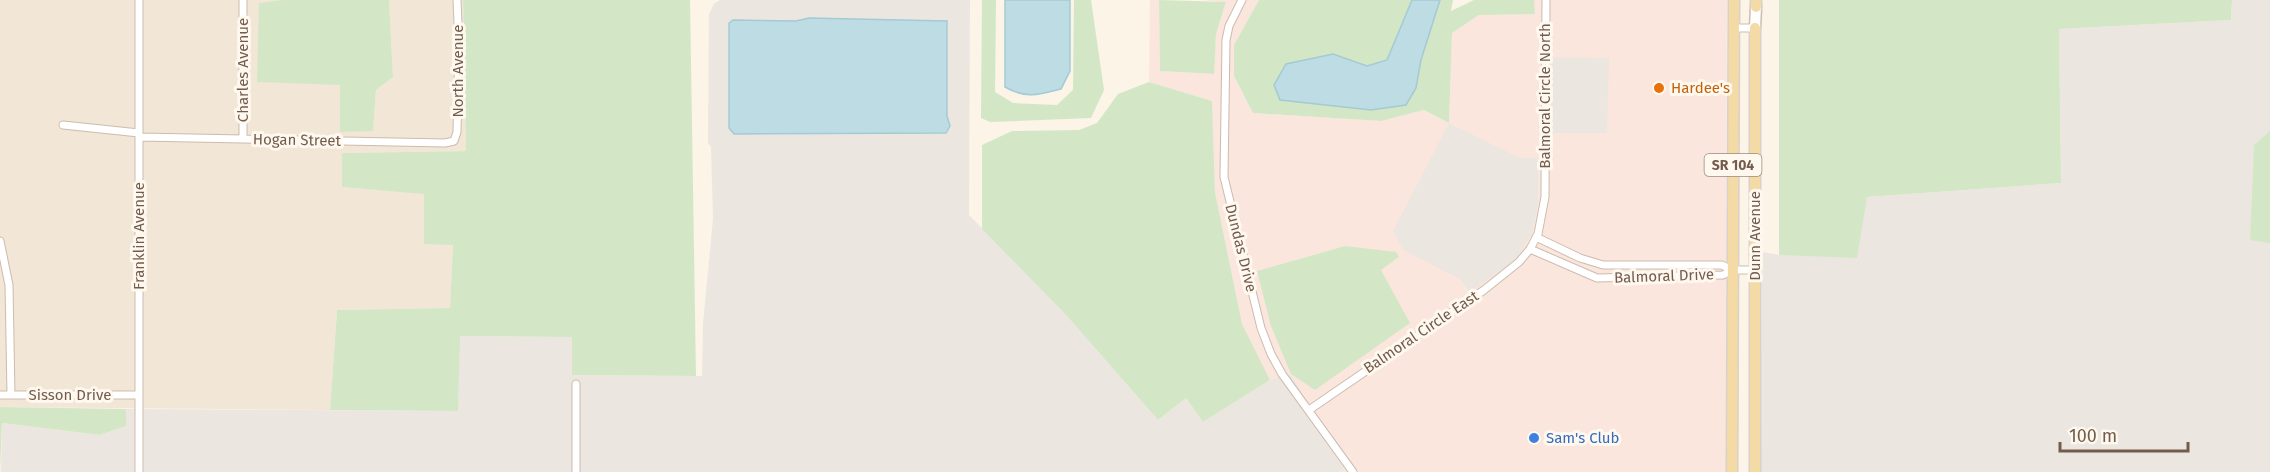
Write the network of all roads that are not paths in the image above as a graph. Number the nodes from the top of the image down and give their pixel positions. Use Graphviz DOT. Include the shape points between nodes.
graph roads {
  1 [pos="140,0"];
  2 [pos="243,0"];
  3 [pos="457,0"];
  4 [pos="1242,0"];
  5 [pos="1546,0"];
  6 [pos="1734,0"];
  7 [pos="1756,4"];
  8 [pos="1734,28"];
  9 [pos="1755,28"];
  10 [pos="63,125"];
  11 [pos="140,135"];
  12 [pos="243,139"];
  13 [pos="454,141"];
  14 [pos="1536,237"];
  15 [pos="0,241"];
  16 [pos="1530,249"];
  17 [pos="1732,270"];
  18 [pos="1755,270"];
  19 [pos="576,384"];
  20 [pos="0,394"];
  21 [pos="11,395"];
  22 [pos="139,395"];
  23 [pos="1309,410"];
  24 [pos="139,472"];
  25 [pos="576,472"];
  26 [pos="1353,472"];
  27 [pos="1732,472"];
  28 [pos="1755,472"];
  1 -- 11 [label="street, Franklin Avenue"];
  2 -- 12 [label="street, Charles Avenue"];
  3 -- 13 [label="street, North Avenue" via="458,132"];
  4 -- 23 [label="street, Dundas Drive" via="1226,40 1226,189 1266,342 1282,374"];
  5 -- 14 [label="street, Balmoral Circle North" via="1545,191"];
  6 -- 8 [label="main road, Dunn Avenue / SR 104"];
  7 -- 9 [label="main road, Dunn Avenue / SR 104"];
  8 -- 9 [label="street"];
  8 -- 17 [label="main road, Dunn Avenue / SR 104"];
  9 -- 18 [label="main road, Dunn Avenue / SR 104"];
  10 -- 11 [label="street, Hogan Street"];
  11 -- 12 [label="street, Hogan Street"];
  11 -- 22 [label="street, Franklin Avenue"];
  12 -- 13 [label="street, Hogan Street"];
  14 -- 16 [label="street, Balmoral Circle East"];
  14 -- 17 [label="street, Balmoral Drive" via="1604,265 1722,265"];
  15 -- 21 [label="street" via="9,285"];
  16 -- 17 [label="street, Balmoral Drive" via="1597,278 1723,274"];
  16 -- 23 [label="street, Balmoral Circle East" via="1493,283"];
  17 -- 18 [label="street, Balmoral Drive"];
  17 -- 27 [label="main road, Dunn Avenue / SR 104"];
  18 -- 28 [label="main road, Dunn Avenue / SR 104"];
  19 -- 25 [label="street"];
  20 -- 21 [label="street, Sisson Drive"];
  21 -- 22 [label="street, Sisson Drive"];
  22 -- 24 [label="street, Franklin Avenue"];
  23 -- 26 [label="street, Dundas Drive"];
}
